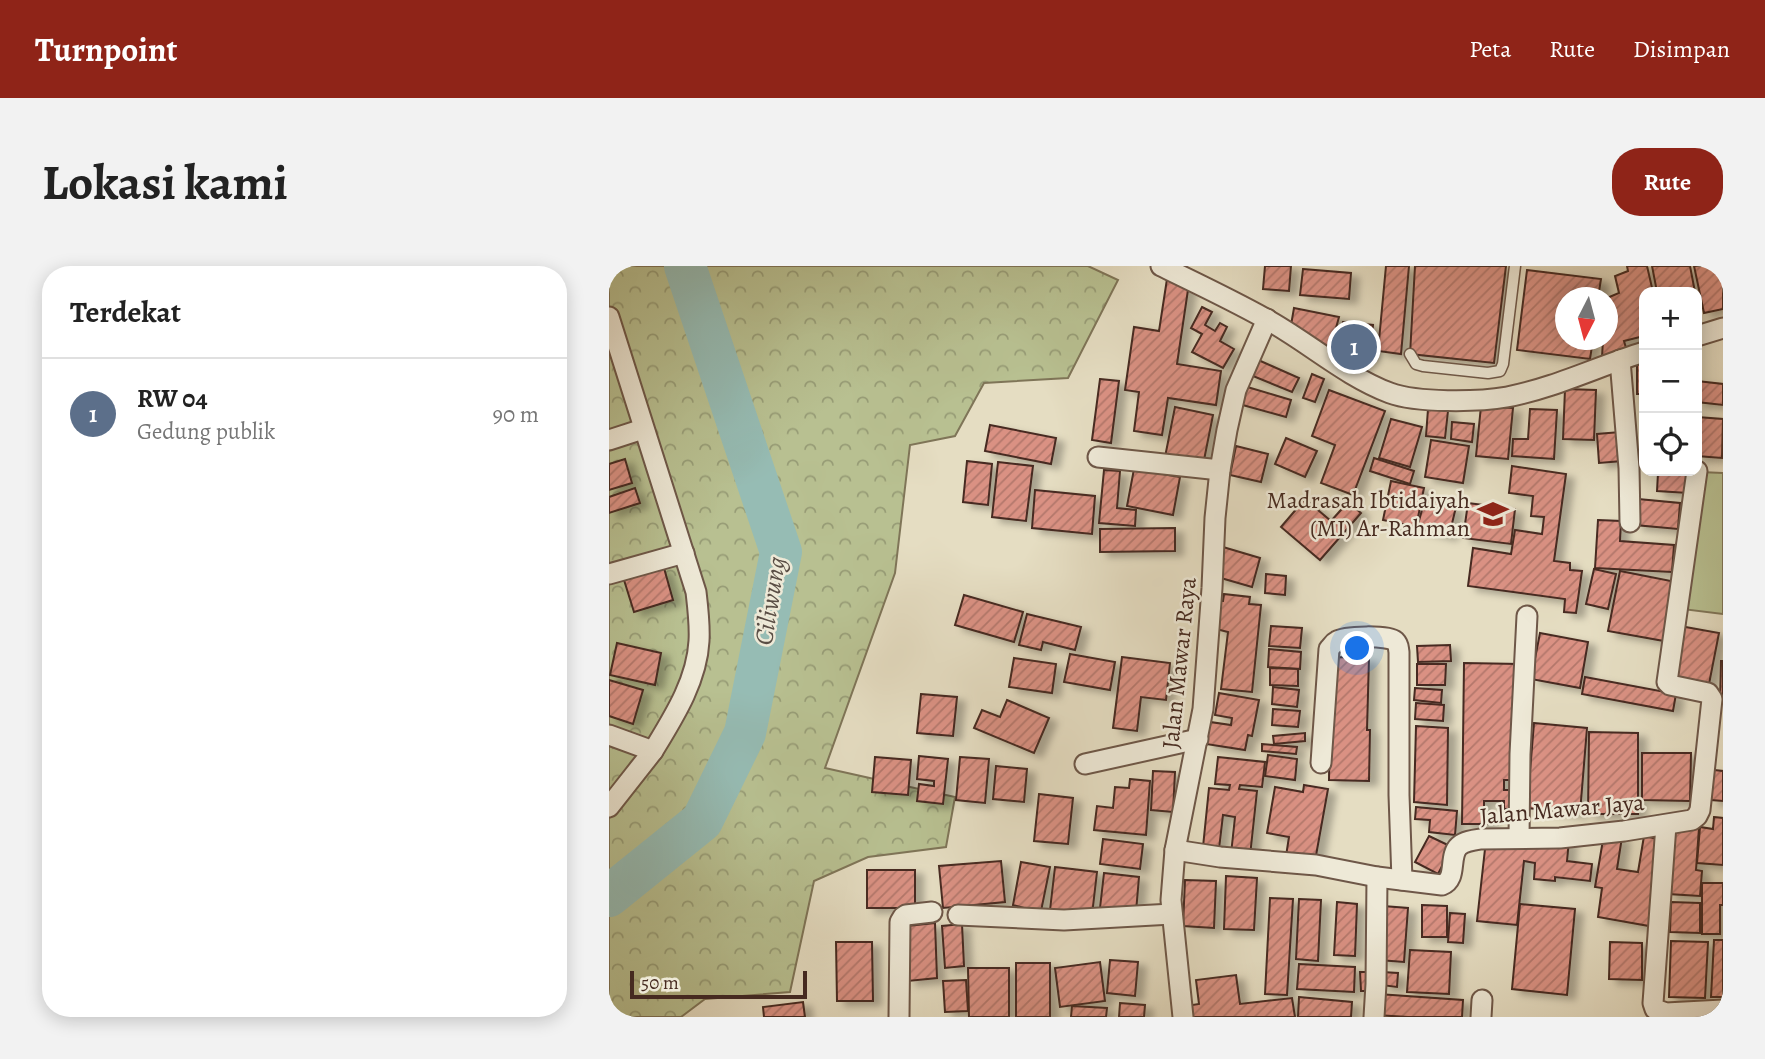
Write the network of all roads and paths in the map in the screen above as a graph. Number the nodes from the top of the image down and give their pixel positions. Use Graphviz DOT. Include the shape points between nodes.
graph roads {
  1 [pos="1161,266"];
  2 [pos="1515,266"];
  3 [pos="609,317"];
  4 [pos="1267,319"];
  5 [pos="1723,328"];
  6 [pos="1702,334"];
  7 [pos="1410,354"];
  8 [pos="1639,354"];
  9 [pos="1620,360"];
  10 [pos="643,429"];
  11 [pos="609,440"];
  12 [pos="1098,457"];
  13 [pos="1637,468"];
  14 [pos="1220,470"];
  15 [pos="1695,476"];
  16 [pos="1630,522"];
  17 [pos="684,553"];
  18 [pos="609,574"];
  19 [pos="1527,616"];
  20 [pos="1715,710"];
  21 [pos="609,735"];
  22 [pos="1198,739"];
  23 [pos="653,751"];
  24 [pos="1321,763"];
  25 [pos="1085,764"];
  26 [pos="609,807"];
  27 [pos="1666,825"];
  28 [pos="1519,838"];
  29 [pos="1175,850"];
  30 [pos="1377,877"];
  31 [pos="1402,880"];
  32 [pos="932,912"];
  33 [pos="957,915"];
  34 [pos="1172,915"];
  35 [pos="1723,1010"];
  36 [pos="899,1017"];
  37 [pos="1183,1017"];
  38 [pos="1374,1017"];
  1 -- 4 [label="street"];
  2 -- 7 [label="lane" via="1500,371 1423,366"];
  3 -- 10 [label="street"];
  4 -- 9 [label="street" via="1364,381 1412,398 1487,400 1535,390"];
  4 -- 14 [label="street, Jalan Mawar Raya" via="1236,390"];
  5 -- 6 [label="street"];
  8 -- 9 [label="street"];
  9 -- 13 [label="street"];
  10 -- 11 [label="street"];
  10 -- 17 [label="street"];
  12 -- 14 [label="street"];
  13 -- 16 [label="street"];
  14 -- 22 [label="street, Jalan Mawar Raya"];
  15 -- 20 [label="street" via="1667,681 1708,693"];
  17 -- 18 [label="street"];
  17 -- 23 [label="street" via="696,592 699,644 681,702"];
  19 -- 28 [label="street"];
  20 -- 27 [label="street, Jalan Mawar Jaya" via="1700,810 1692,820"];
  21 -- 23 [label="street"];
  22 -- 25 [label="street"];
  22 -- 29 [label="street, Jalan Mawar Raya"];
  23 -- 26 [label="street"];
  24 -- 31 [label="street" via="1329,649 1346,638 1393,640 1399,652"];
  27 -- 28 [label="street, Jalan Mawar Jaya" via="1560,838"];
  27 -- 35 [label="street" via="1653,1003 1655,1009 1666,1013"];
  28 -- 31 [label="street, Jalan Mawar Jaya" via="1481,839 1459,846 1450,879 1442,885"];
  29 -- 30 [label="street, Jalan Mawar Jaya" via="1317,865"];
  29 -- 34 [label="street, Jalan Mawar Raya"];
  30 -- 31 [label="street, Jalan Mawar Jaya"];
  30 -- 38 [label="street"];
  32 -- 36 [label="street" via="906,915 900,922"];
  33 -- 34 [label="street" via="1064,920"];
  34 -- 37 [label="street, Jalan Mawar Raya"];
}
